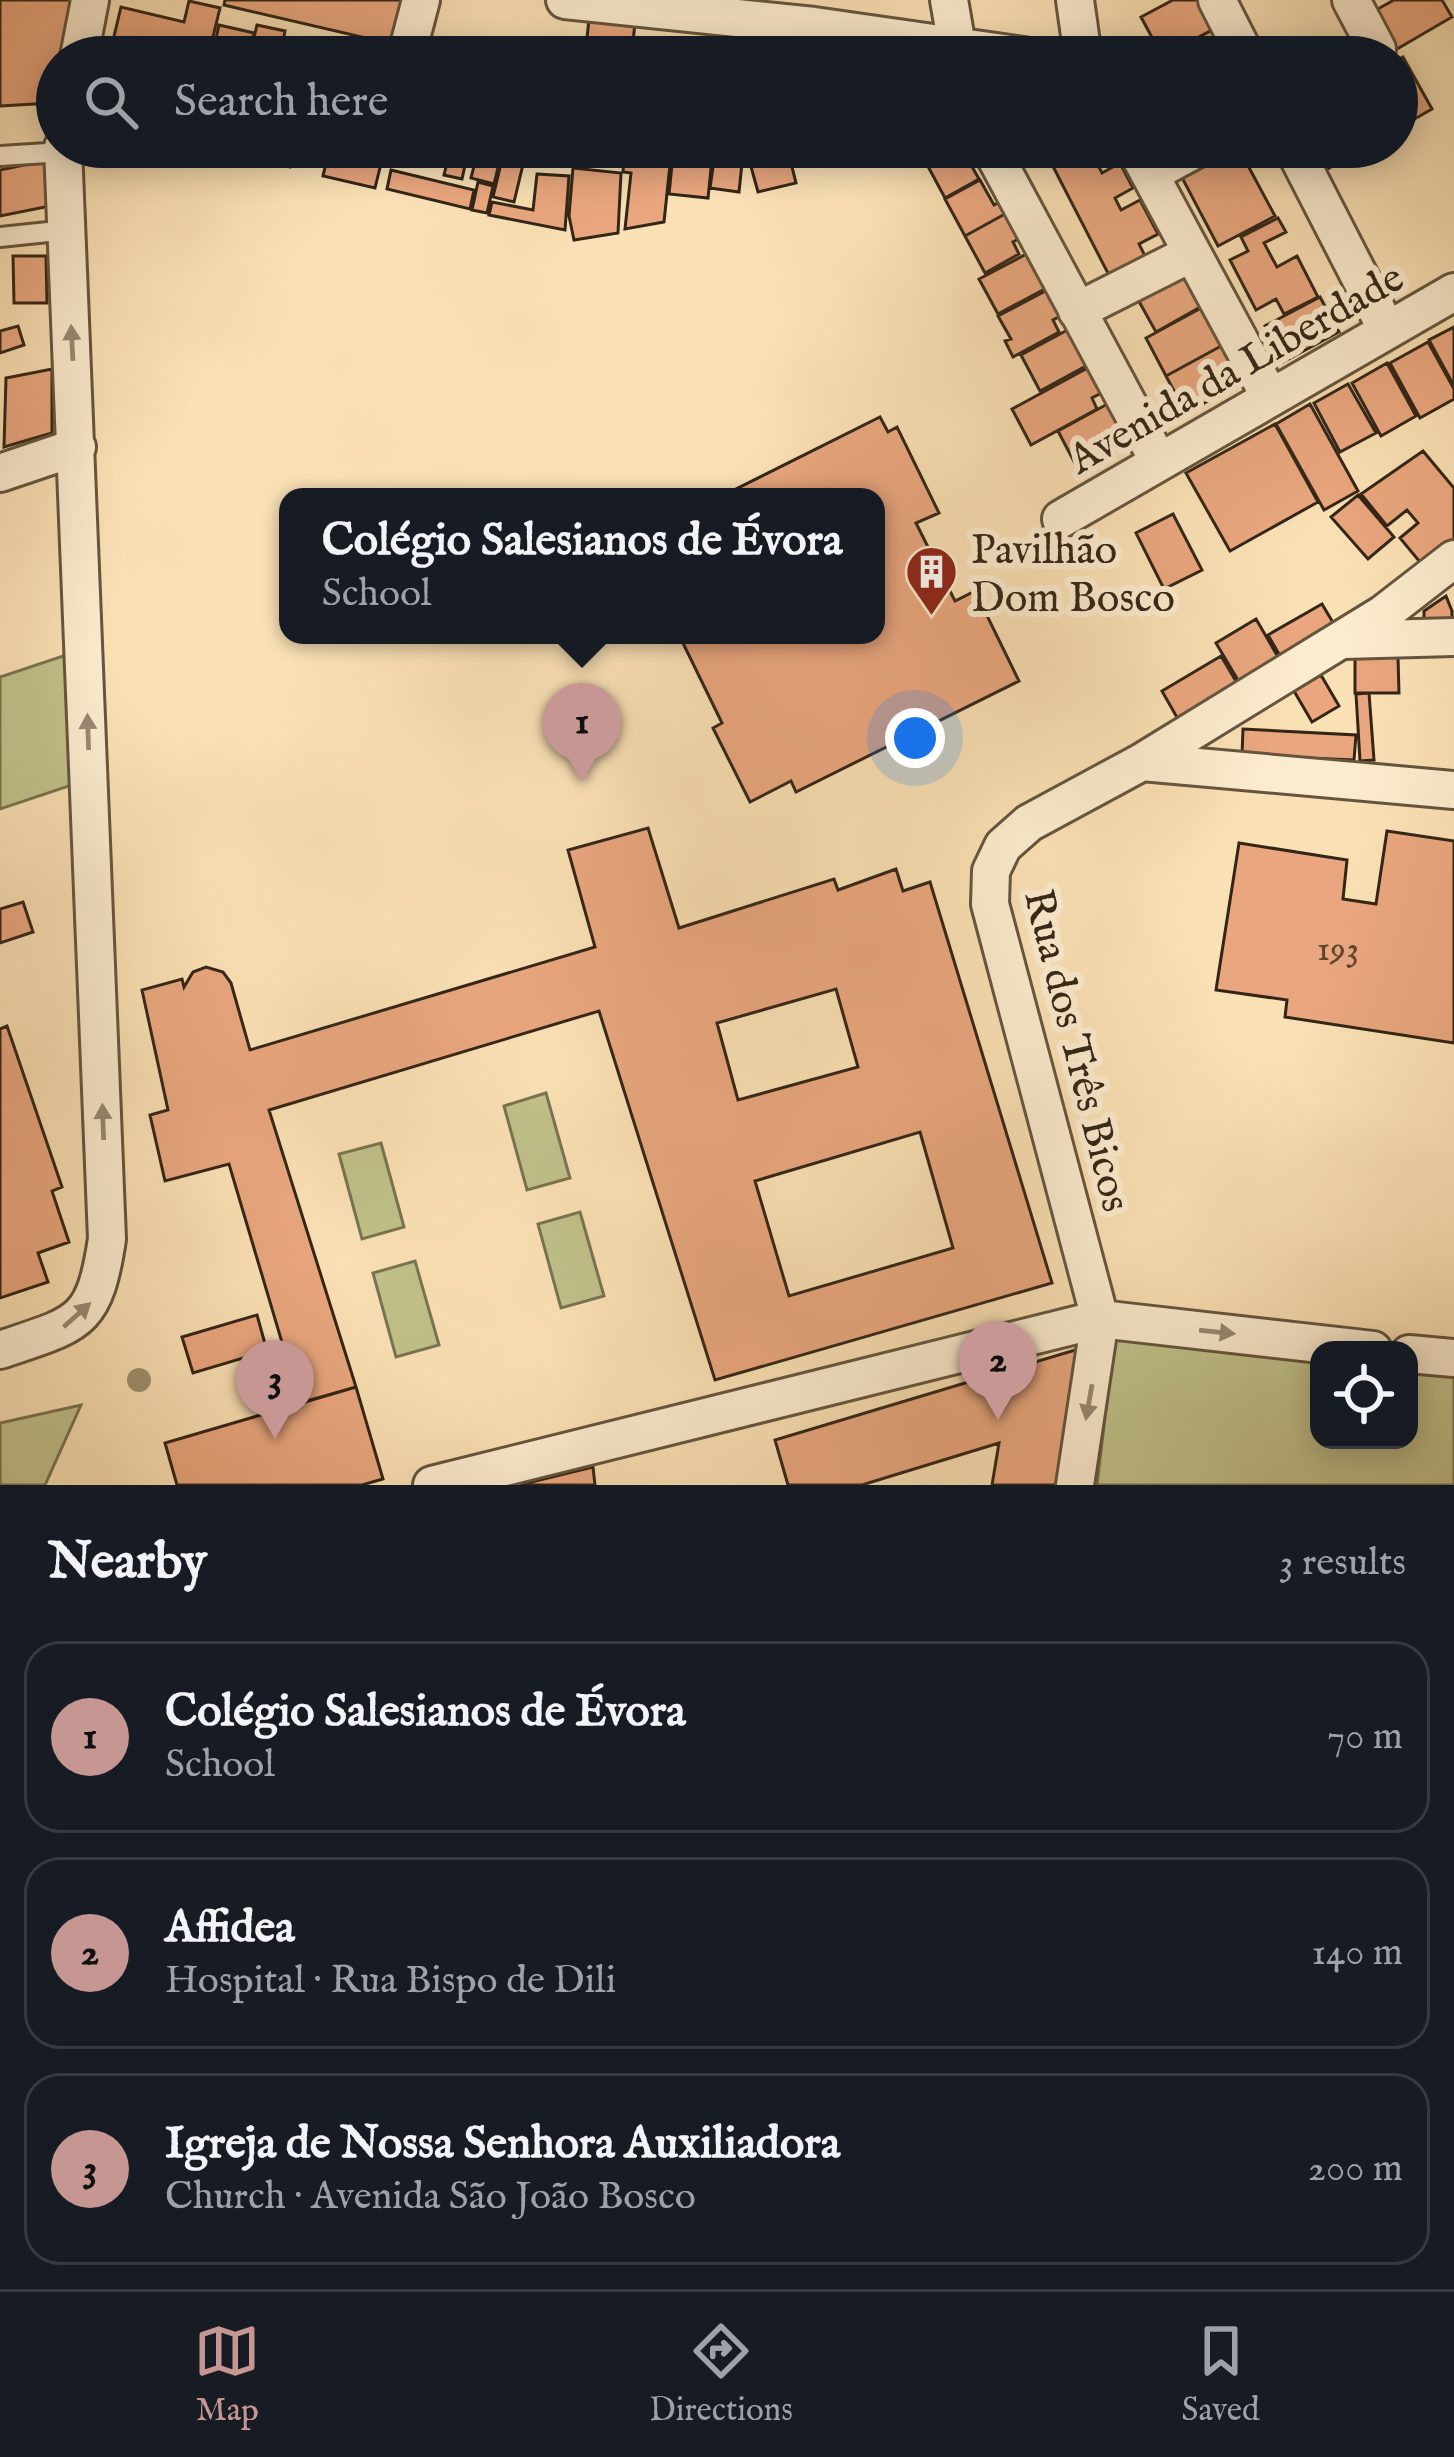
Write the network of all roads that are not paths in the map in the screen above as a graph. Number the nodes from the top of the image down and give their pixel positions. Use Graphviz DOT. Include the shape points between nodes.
graph roads {
  1 [pos="90,0"];
  2 [pos="421,0"];
  3 [pos="565,0"];
  4 [pos="949,0"];
  5 [pos="1075,0"];
  6 [pos="1217,0"];
  7 [pos="1351,0"];
  8 [pos="812,13"];
  9 [pos="83,36"];
  10 [pos="412,36"];
  11 [pos="897,36"];
  12 [pos="946,36"];
  13 [pos="1079,36"];
  14 [pos="1235,36"];
  15 [pos="1369,36"];
  16 [pos="36,152"];
  17 [pos="0,156"];
  18 [pos="64,168"];
  19 [pos="1001,168"];
  20 [pos="1146,168"];
  21 [pos="1304,168"];
  22 [pos="67,230"];
  23 [pos="0,237"];
  24 [pos="1192,253"];
  25 [pos="1454,292"];
  26 [pos="1077,311"];
  27 [pos="1387,330"];
  28 [pos="1270,397"];
  29 [pos="77,447"];
  30 [pos="1159,462"];
  31 [pos="0,473"];
  32 [pos="1061,520"];
  33 [pos="1454,560"];
  34 [pos="1454,637"];
  35 [pos="1341,640"];
  36 [pos="1142,762"];
  37 [pos="1454,790"];
  38 [pos="1100,1319"];
  39 [pos="1310,1343"];
  40 [pos="0,1350"];
  41 [pos="1418,1355"];
  42 [pos="1454,1358"];
  43 [pos="432,1485"];
  44 [pos="1075,1485"];
  1 -- 9 [label="street"];
  2 -- 10 [label="street"];
  3 -- 8 [label="street"];
  4 -- 12 [label="street"];
  5 -- 13 [label="street"];
  6 -- 14 [label="street"];
  7 -- 15 [label="street"];
  8 -- 11 [label="street"];
  16 -- 17 [label="lane"];
  18 -- 22 [label="street"];
  19 -- 26 [label="street"];
  20 -- 24 [label="street"];
  21 -- 27 [label="street"];
  22 -- 23 [label="lane"];
  29 -- 22 [label="street, one-way"];
  24 -- 26 [label="street"];
  24 -- 28 [label="street"];
  25 -- 27 [label="street, Avenida da Liberdade"];
  26 -- 30 [label="street"];
  27 -- 28 [label="street, Avenida da Liberdade"];
  28 -- 30 [label="street, Avenida da Liberdade"];
  29 -- 31 [label="street"];
  40 -- 29 [label="street, one-way" via="60,1330 85,1311 99,1292 107,1239"];
  30 -- 32 [label="street, Avenida da Liberdade"];
  33 -- 35 [label="street"];
  34 -- 35 [label="street"];
  35 -- 36 [label="street"];
  36 -- 37 [label="street"];
  36 -- 38 [label="street, Rua dos Três Bicos" via="1029,823 1003,846 991,872 990,904"];
  38 -- 39 [label="street, one-way"];
  38 -- 43 [label="street" via="536,1446"];
  38 -- 44 [label="street, one-way"];
  41 -- 42 [label="street"];
}
